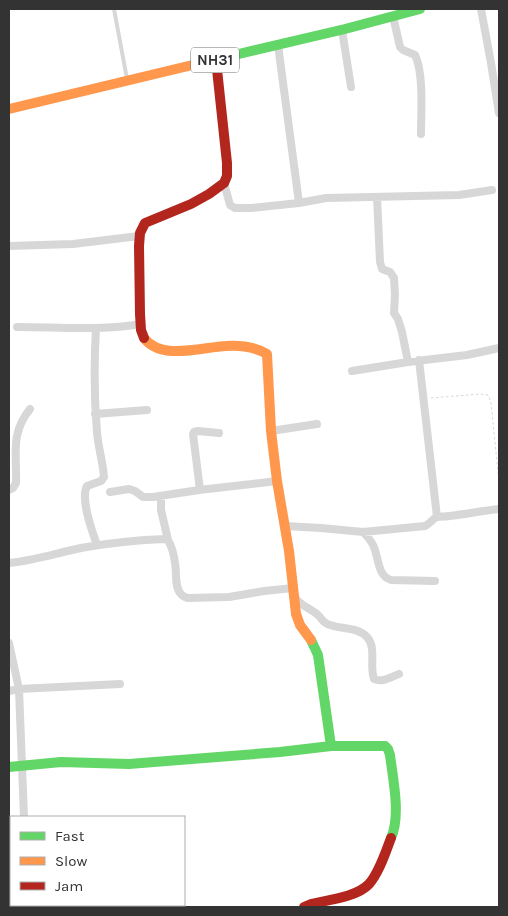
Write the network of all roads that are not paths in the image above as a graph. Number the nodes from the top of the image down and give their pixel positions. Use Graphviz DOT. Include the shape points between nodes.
graph roads {
  1 [pos="114,9"];
  2 [pos="420,9"];
  3 [pos="481,9"];
  4 [pos="393,16"];
  5 [pos="342,30"];
  6 [pos="278,45"];
  7 [pos="216,60"];
  8 [pos="127,81"];
  9 [pos="351,87"];
  10 [pos="9,109"];
  11 [pos="499,113"];
  12 [pos="422,134"];
  13 [pos="224,183"];
  14 [pos="492,190"];
  15 [pos="377,197"];
  16 [pos="299,202"];
  17 [pos="139,236"];
  18 [pos="9,246"];
  19 [pos="141,324"];
  20 [pos="16,327"];
  21 [pos="96,328"];
  22 [pos="499,348"];
  23 [pos="419,360"];
  24 [pos="408,362"];
  25 [pos="352,371"];
  26 [pos="30,409"];
  27 [pos="147,410"];
  28 [pos="95,414"];
  29 [pos="317,424"];
  30 [pos="271,431"];
  31 [pos="219,433"];
  32 [pos="276,481"];
  33 [pos="9,490"];
  34 [pos="200,490"];
  35 [pos="110,492"];
  36 [pos="161,496"];
  37 [pos="499,509"];
  38 [pos="437,517"];
  39 [pos="285,526"];
  40 [pos="363,532"];
  41 [pos="168,540"];
  42 [pos="97,546"];
  43 [pos="9,563"];
  44 [pos="435,581"];
  45 [pos="293,592"];
  46 [pos="9,643"];
  47 [pos="399,674"];
  48 [pos="120,684"];
  49 [pos="19,690"];
  50 [pos="9,691"];
  51 [pos="331,746"];
  52 [pos="22,765"];
  53 [pos="9,768"];
  54 [pos="24,816"];
  55 [pos="304,907"];
  1 -- 8 [label="lane"];
  2 -- 4 [label="main road, NH31"];
  3 -- 11 [label="street"];
  4 -- 5 [label="main road, NH31"];
  4 -- 12 [label="street" via="400,47 417,60"];
  5 -- 6 [label="main road, NH31"];
  5 -- 9 [label="street"];
  6 -- 7 [label="main road, NH31"];
  6 -- 16 [label="street"];
  7 -- 8 [label="main road, NH31"];
  7 -- 13 [label="main road" via="227,162"];
  8 -- 10 [label="main road, NH31"];
  13 -- 16 [label="street" via="230,205 234,208"];
  13 -- 17 [label="main road" via="192,204 144,223"];
  14 -- 15 [label="street" via="459,195"];
  15 -- 16 [label="street"];
  15 -- 24 [label="street" via="380,262 382,269 394,278 394,313"];
  17 -- 18 [label="street" via="73,244"];
  17 -- 19 [label="main road"];
  19 -- 21 [label="street"];
  19 -- 30 [label="main road" via="146,342 158,349 186,351 226,346 258,349 267,354"];
  20 -- 21 [label="street"];
  21 -- 28 [label="street"];
  22 -- 23 [label="street"];
  23 -- 24 [label="street"];
  23 -- 38 [label="street"];
  24 -- 25 [label="street"];
  26 -- 33 [label="street" via="18,428 16,483"];
  27 -- 28 [label="street"];
  28 -- 42 [label="street" via="104,477 87,486 85,492"];
  29 -- 30 [label="street"];
  30 -- 32 [label="main road"];
  31 -- 34 [label="street" via="198,431 193,434"];
  32 -- 34 [label="street"];
  32 -- 39 [label="main road"];
  34 -- 36 [label="street"];
  35 -- 36 [label="street" via="129,490 144,497"];
  36 -- 41 [label="street"];
  37 -- 38 [label="street"];
  38 -- 40 [label="street" via="424,526"];
  39 -- 40 [label="street"];
  39 -- 45 [label="main road"];
  40 -- 44 [label="street" via="374,546 384,577"];
  41 -- 42 [label="street"];
  41 -- 45 [label="street" via="179,593 183,596 229,597 264,591"];
  42 -- 43 [label="street"];
  45 -- 47 [label="street" via="299,603 324,622 357,631 368,638 374,679 378,681"];
  45 -- 51 [label="main road" via="298,620 318,656"];
  46 -- 49 [label="street"];
  48 -- 49 [label="street"];
  49 -- 50 [label="street"];
  49 -- 52 [label="street"];
  51 -- 52 [label="main road" via="129,764 61,762"];
  51 -- 55 [label="main road" via="385,746 388,749 396,809 393,834 369,884 358,892"];
  52 -- 53 [label="main road"];
  52 -- 54 [label="street"];
}
